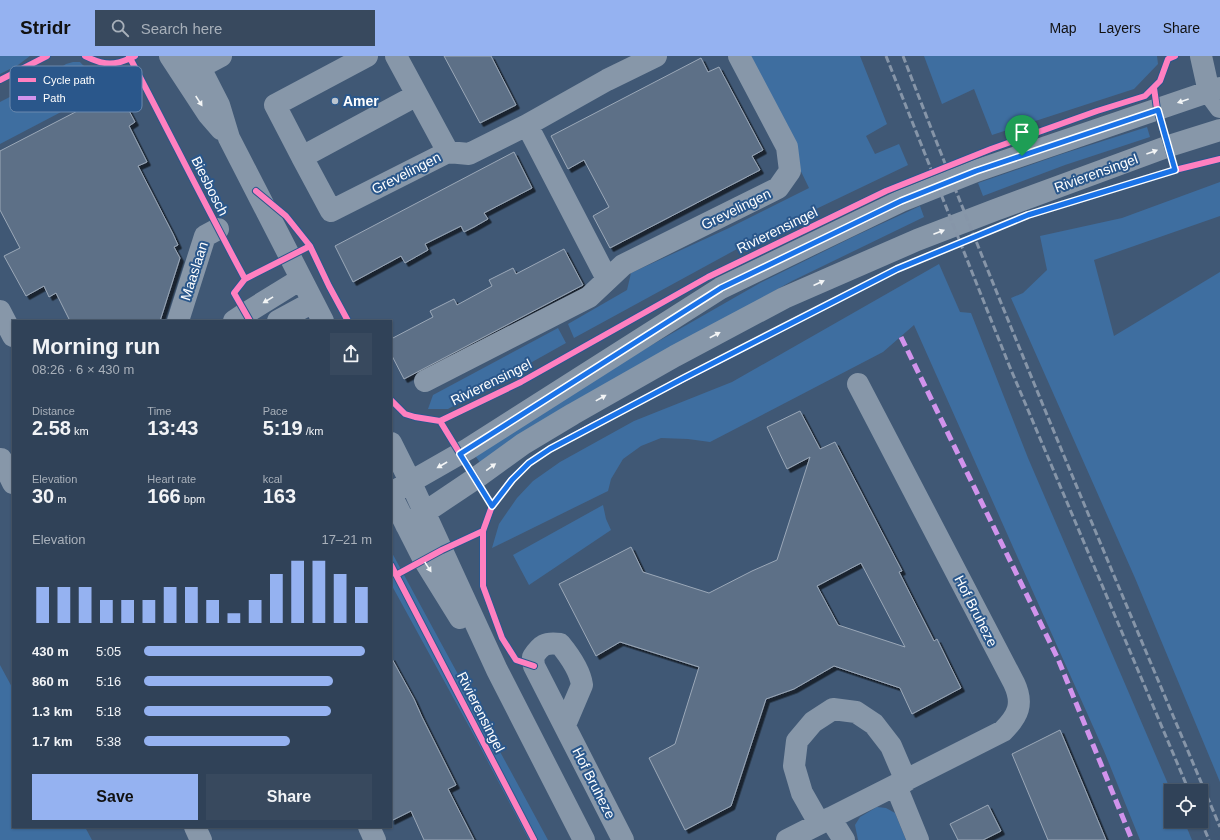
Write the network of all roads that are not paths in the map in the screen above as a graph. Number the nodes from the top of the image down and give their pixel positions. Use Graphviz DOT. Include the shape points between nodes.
graph roads {
  1 [pos="170,56"];
  2 [pos="221,56"];
  3 [pos="367,56"];
  4 [pos="396,56"];
  5 [pos="656,56"];
  6 [pos="740,56"];
  7 [pos="1200,56"];
  8 [pos="192,66"];
  9 [pos="417,95"];
  10 [pos="1216,96"];
  11 [pos="527,125"];
  12 [pos="1220,130"];
  13 [pos="448,152"];
  14 [pos="302,157"];
  15 [pos="218,229"];
  16 [pos="607,279"];
  17 [pos="301,280"];
  18 [pos="313,302"];
  19 [pos="0,312"];
  20 [pos="178,320"];
  21 [pos="236,320"];
  22 [pos="280,320"];
  23 [pos="322,320"];
  24 [pos="12,334"];
  25 [pos="425,381"];
  26 [pos="858,384"];
  27 [pos="392,445"];
  28 [pos="5,457"];
  29 [pos="12,480"];
  30 [pos="411,483"];
  31 [pos="392,493"];
  32 [pos="392,496"];
  33 [pos="425,513"];
  34 [pos="406,525"];
  35 [pos="497,670"];
  36 [pos="565,725"];
  37 [pos="901,783"];
  38 [pos="824,821"];
  39 [pos="195,828"];
  40 [pos="370,828"];
  41 [pos="201,840"];
  42 [pos="376,840"];
  43 [pos="584,840"];
  44 [pos="624,840"];
  45 [pos="787,840"];
  46 [pos="844,840"];
  47 [pos="918,840"];
  1 -- 8 [label="street"];
  2 -- 8 [label="street"];
  3 -- 14 [label="street" via="275,106"];
  4 -- 9 [label="street"];
  5 -- 11 [label="street, Grevelingen"];
  6 -- 16 [label="street, Grevelingen" via="787,147 790,172 778,188 623,265"];
  7 -- 10 [label="street"];
  8 -- 17 [label="street" via="219,105 229,138"];
  9 -- 13 [label="street"];
  9 -- 14 [label="street"];
  10 -- 30 [label="street, Rivierensingel, one-way" via="976,171 901,201 721,288"];
  11 -- 13 [label="street, Grevelingen" via="469,154"];
  11 -- 16 [label="street"];
  33 -- 12 [label="street, Rivierensingel, one-way" via="523,444 573,414 784,298 916,240 1168,146"];
  13 -- 14 [label="street, Grevelingen" via="331,211"];
  15 -- 20 [label="street, Maaslaan" via="205,236"];
  16 -- 25 [label="street, Grevelingen" via="589,297"];
  17 -- 18 [label="street"];
  17 -- 21 [label="street, one-way"];
  18 -- 22 [label="street"];
  18 -- 23 [label="street"];
  19 -- 24 [label="street"];
  26 -- 37 [label="street, Hof Bruheze" via="1017,690 1019,709 1003,731"];
  27 -- 30 [label="street"];
  28 -- 29 [label="street"];
  30 -- 31 [label="street, Rivierensingel"];
  30 -- 33 [label="street, Rivierensingel"];
  32 -- 34 [label="street, Rivierensingel"];
  33 -- 34 [label="street, Rivierensingel"];
  33 -- 35 [label="street, Rivierensingel"];
  34 -- 35 [label="street, Rivierensingel, one-way" via="424,560 473,638"];
  35 -- 43 [label="street, Rivierensingel"];
  36 -- 44 [label="street, Hof Bruheze"];
  37 -- 38 [label="street, Hof Bruheze"];
  37 -- 38 [label="street" via="891,746 874,724 856,712 833,709 813,722 797,741 794,766 802,793"];
  37 -- 47 [label="street"];
  38 -- 45 [label="street, Hof Bruheze"];
  38 -- 46 [label="street"];
  39 -- 41 [label="street"];
  40 -- 42 [label="street"];
}
